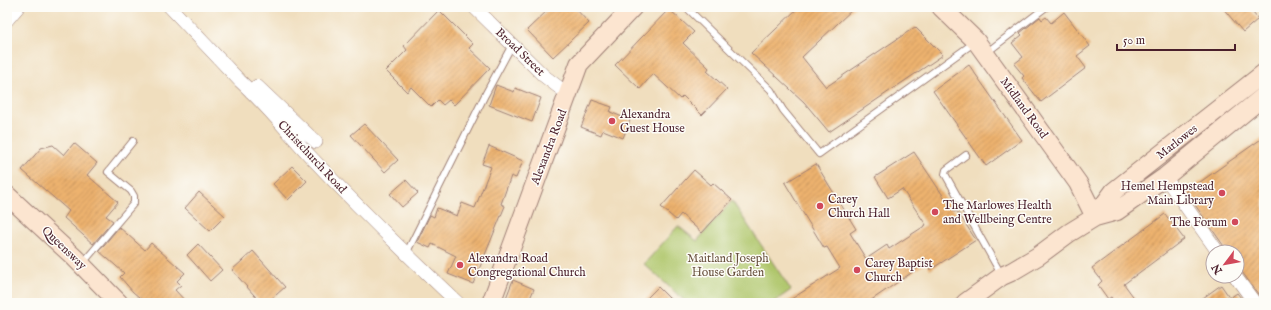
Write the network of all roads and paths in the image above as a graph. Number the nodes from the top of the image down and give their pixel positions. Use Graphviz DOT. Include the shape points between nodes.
graph roads {
  1 [pos="18,7"];
  2 [pos="170,7"];
  3 [pos="474,7"];
  4 [pos="633,7"];
  5 [pos="686,7"];
  6 [pos="941,7"];
  7 [pos="1046,7"];
  8 [pos="7,20"];
  9 [pos="512,45"];
  10 [pos="981,47"];
  11 [pos="1264,73"];
  12 [pos="252,92"];
  13 [pos="569,94"];
  14 [pos="1264,96"];
  15 [pos="133,141"];
  16 [pos="316,142"];
  17 [pos="966,155"];
  18 [pos="1165,177"];
  19 [pos="7,195"];
  20 [pos="1095,217"];
  21 [pos="1212,244"];
  22 [pos="406,254"];
  23 [pos="81,264"];
  24 [pos="1002,276"];
  25 [pos="1241,284"];
  26 [pos="119,303"];
  27 [pos="458,303"];
  28 [pos="491,303"];
  29 [pos="965,303"];
  30 [pos="1255,303"];
  1 -- 8 [label="street"];
  2 -- 12 [label="street, Christchurch Road"];
  3 -- 9 [label="street, Broad Street"];
  4 -- 13 [label="street, Alexandra Road" via="580,64"];
  5 -- 10 [label="lane" via="772,90 783,110 819,154"];
  6 -- 10 [label="street, Midland Road"];
  7 -- 10 [label="lane"];
  9 -- 13 [label="street, Broad Street" via="544,76"];
  9 -- 22 [label="lane" via="484,95"];
  10 -- 20 [label="street, Midland Road" via="1078,183"];
  11 -- 20 [label="street, Marlowes" via="1114,191"];
  12 -- 16 [label="street" via="258,86"];
  12 -- 22 [label="street, Christchurch Road" via="309,155"];
  13 -- 28 [label="street, Alexandra Road"];
  14 -- 18 [label="street, Marlowes"];
  15 -- 23 [label="lane" via="108,172 131,191 134,203"];
  17 -- 24 [label="lane" via="946,170 946,174"];
  18 -- 20 [label="street, Marlowes" via="1116,211"];
  18 -- 21 [label="street"];
  19 -- 23 [label="street, Queensway"];
  20 -- 24 [label="street, Marlowes" via="1038,256"];
  22 -- 27 [label="street, Christchurch Road"];
  23 -- 26 [label="street, Queensway"];
  24 -- 29 [label="street, Marlowes"];
  25 -- 30 [label="street"];
}
